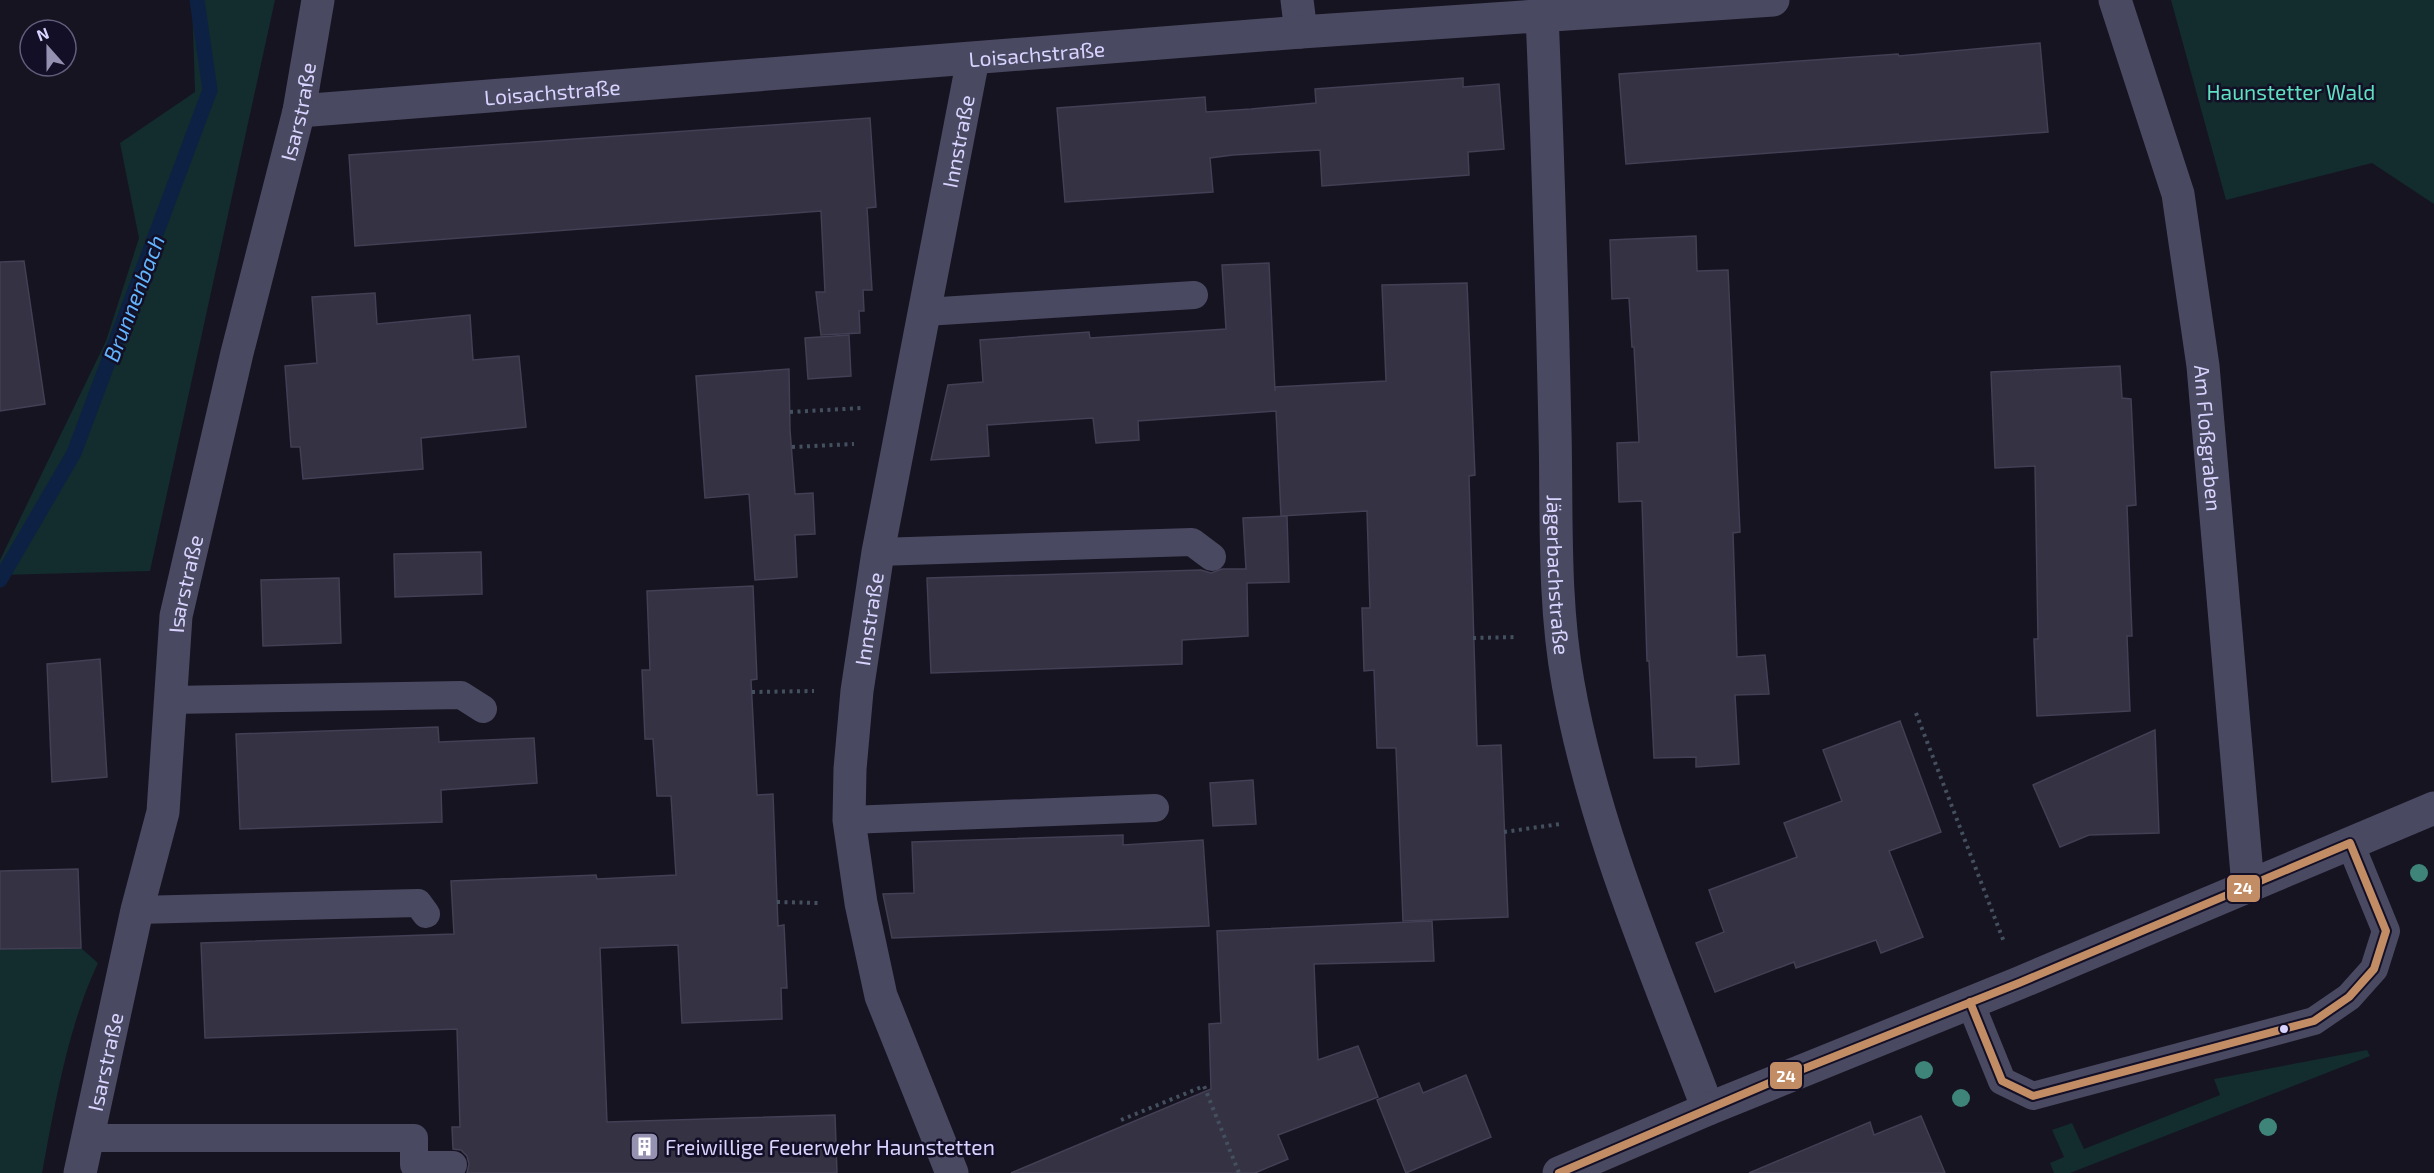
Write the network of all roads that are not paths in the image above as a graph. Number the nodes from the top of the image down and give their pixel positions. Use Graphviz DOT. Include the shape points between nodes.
graph roads {
  1 [pos="318,0"];
  2 [pos="1297,0"];
  3 [pos="1773,0"];
  4 [pos="2115,0"];
  5 [pos="1542,15"];
  6 [pos="1301,32"];
  7 [pos="973,59"];
  8 [pos="299,111"];
  9 [pos="1194,295"];
  10 [pos="925,312"];
  11 [pos="878,552"];
  12 [pos="1212,557"];
  13 [pos="171,700"];
  14 [pos="483,710"];
  15 [pos="1155,808"];
  16 [pos="2434,808"];
  17 [pos="849,820"];
  18 [pos="2350,843"];
  19 [pos="2248,886"];
  20 [pos="137,910"];
  21 [pos="426,914"];
  22 [pos="1970,1002"];
  23 [pos="1708,1108"];
  24 [pos="88,1138"];
  25 [pos="453,1165"];
  26 [pos="414,1169"];
  27 [pos="80,1173"];
  28 [pos="952,1173"];
  29 [pos="1559,1173"];
  1 -- 8 [label="street, Isarstraße"];
  2 -- 6 [label="street"];
  3 -- 5 [label="street, Loisachstraße"];
  4 -- 19 [label="street, Am Floßgraben" via="2179,205 2203,366"];
  5 -- 6 [label="street, Loisachstraße"];
  5 -- 23 [label="street, Jägerbachstraße" via="1562,635 1568,682 1600,818"];
  6 -- 7 [label="street, Loisachstraße"];
  7 -- 8 [label="street, Loisachstraße"];
  7 -- 10 [label="street, Innstraße"];
  8 -- 13 [label="street, Isarstraße" via="176,616"];
  9 -- 10 [label="lane"];
  10 -- 11 [label="street, Innstraße"];
  11 -- 12 [label="lane" via="1192,542"];
  11 -- 17 [label="street, Innstraße" via="857,691 849,769"];
  13 -- 14 [label="lane" via="461,695"];
  13 -- 20 [label="street, Isarstraße" via="163,812"];
  15 -- 17 [label="lane"];
  16 -- 18 [label="street"];
  17 -- 28 [label="street, Innstraße" via="861,903 881,996"];
  18 -- 19 [label="street"];
  18 -- 22 [label="lane" via="2386,932 2374,969 2349,997 2314,1022 2033,1096 2002,1081"];
  19 -- 22 [label="street"];
  20 -- 21 [label="lane" via="418,903"];
  20 -- 24 [label="street, Isarstraße"];
  22 -- 23 [label="street"];
  23 -- 29 [label="street"];
  24 -- 26 [label="lane" via="414,1138"];
  24 -- 27 [label="street, Isarstraße"];
  25 -- 26 [label="lane"];
}
